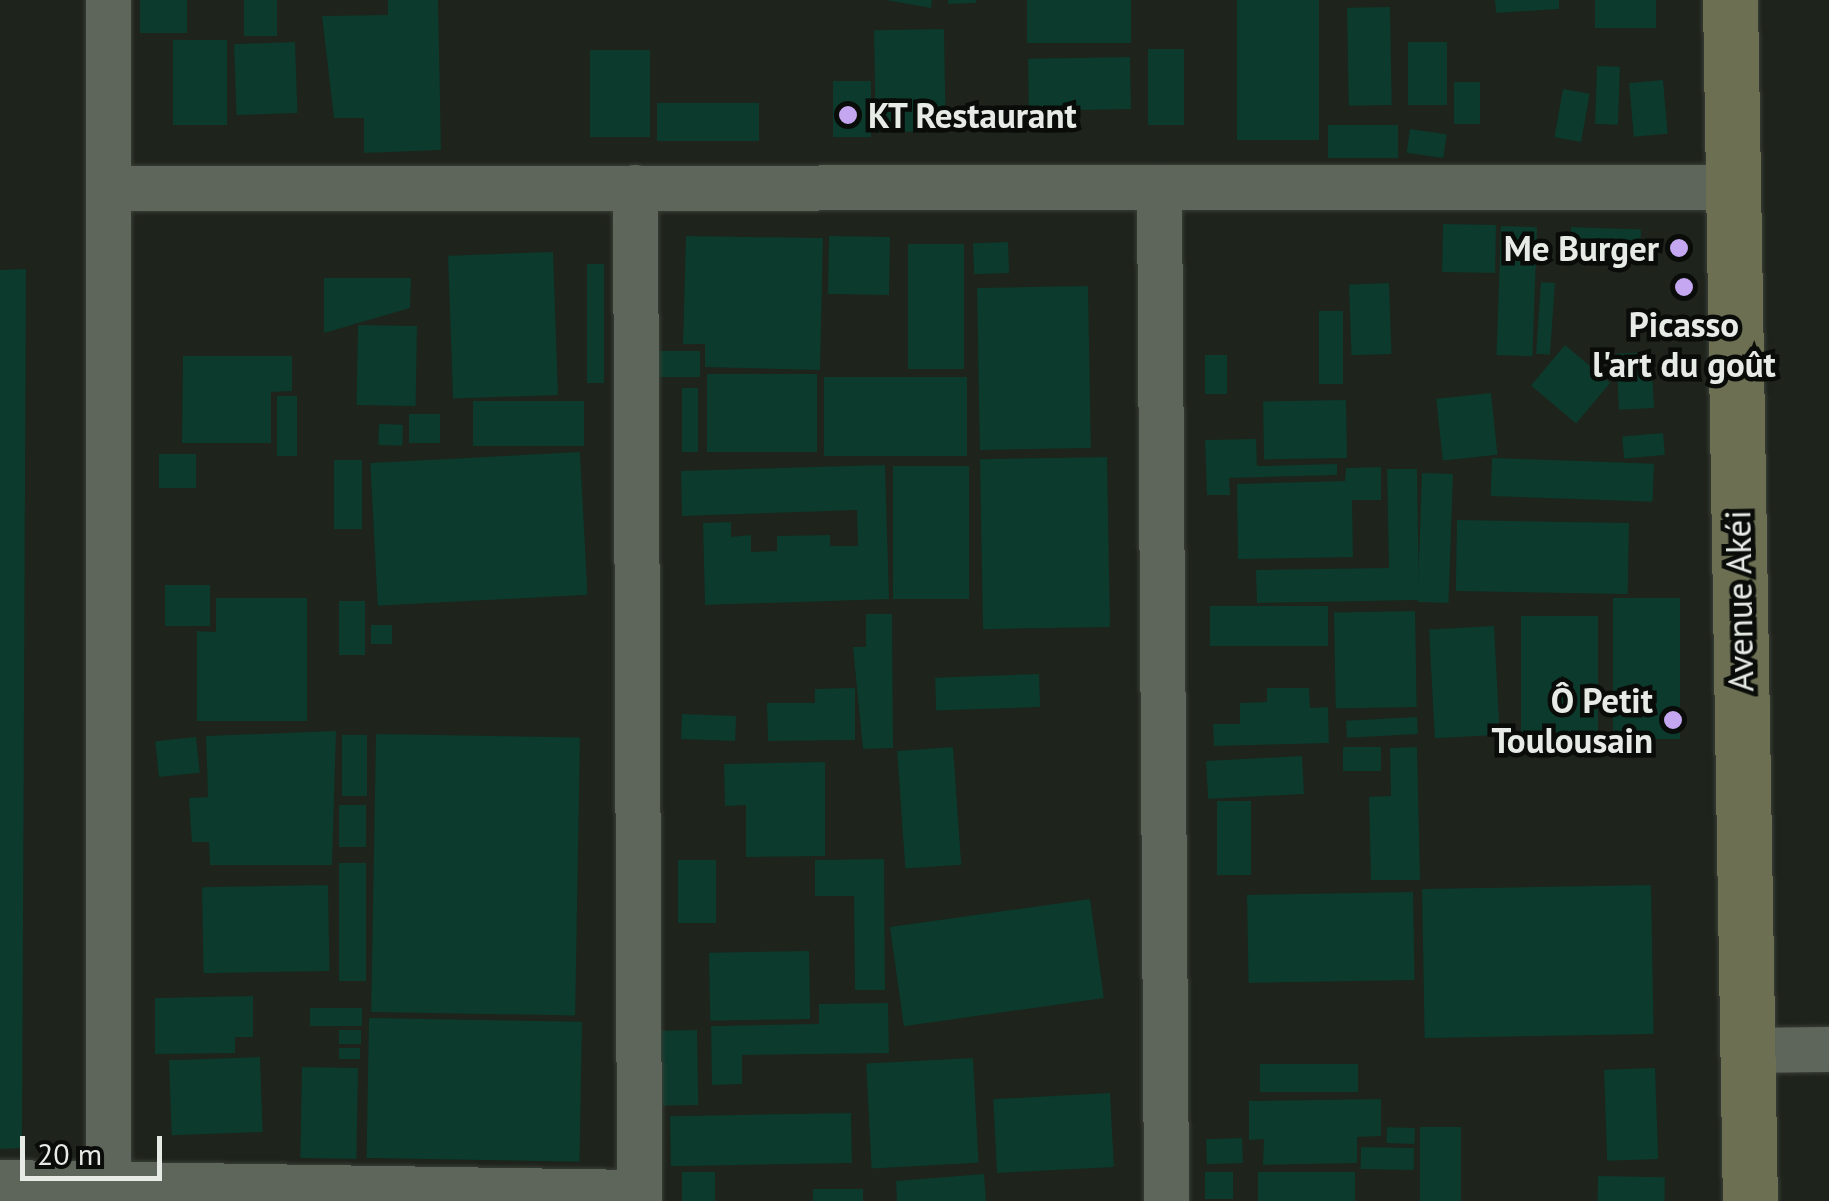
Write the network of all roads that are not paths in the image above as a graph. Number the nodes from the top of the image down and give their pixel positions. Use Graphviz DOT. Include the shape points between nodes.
graph roads {
  1 [pos="108,0"];
  2 [pos="1730,0"];
  3 [pos="1733,186"];
  4 [pos="635,187"];
  5 [pos="108,188"];
  6 [pos="1159,189"];
  7 [pos="1829,1049"];
  8 [pos="1748,1050"];
  9 [pos="0,1182"];
  10 [pos="108,1185"];
  11 [pos="639,1197"];
  12 [pos="1166,1201"];
  13 [pos="1750,1201"];
  1 -- 5 [label="street"];
  2 -- 3 [label="main road, Avenue Akéi"];
  3 -- 6 [label="street"];
  3 -- 8 [label="main road, Avenue Akéi"];
  4 -- 5 [label="street"];
  4 -- 6 [label="street"];
  4 -- 11 [label="street"];
  5 -- 10 [label="street"];
  6 -- 12 [label="street"];
  7 -- 8 [label="street"];
  8 -- 13 [label="main road, Avenue Akéi"];
  9 -- 10 [label="street"];
  10 -- 11 [label="street"];
}
